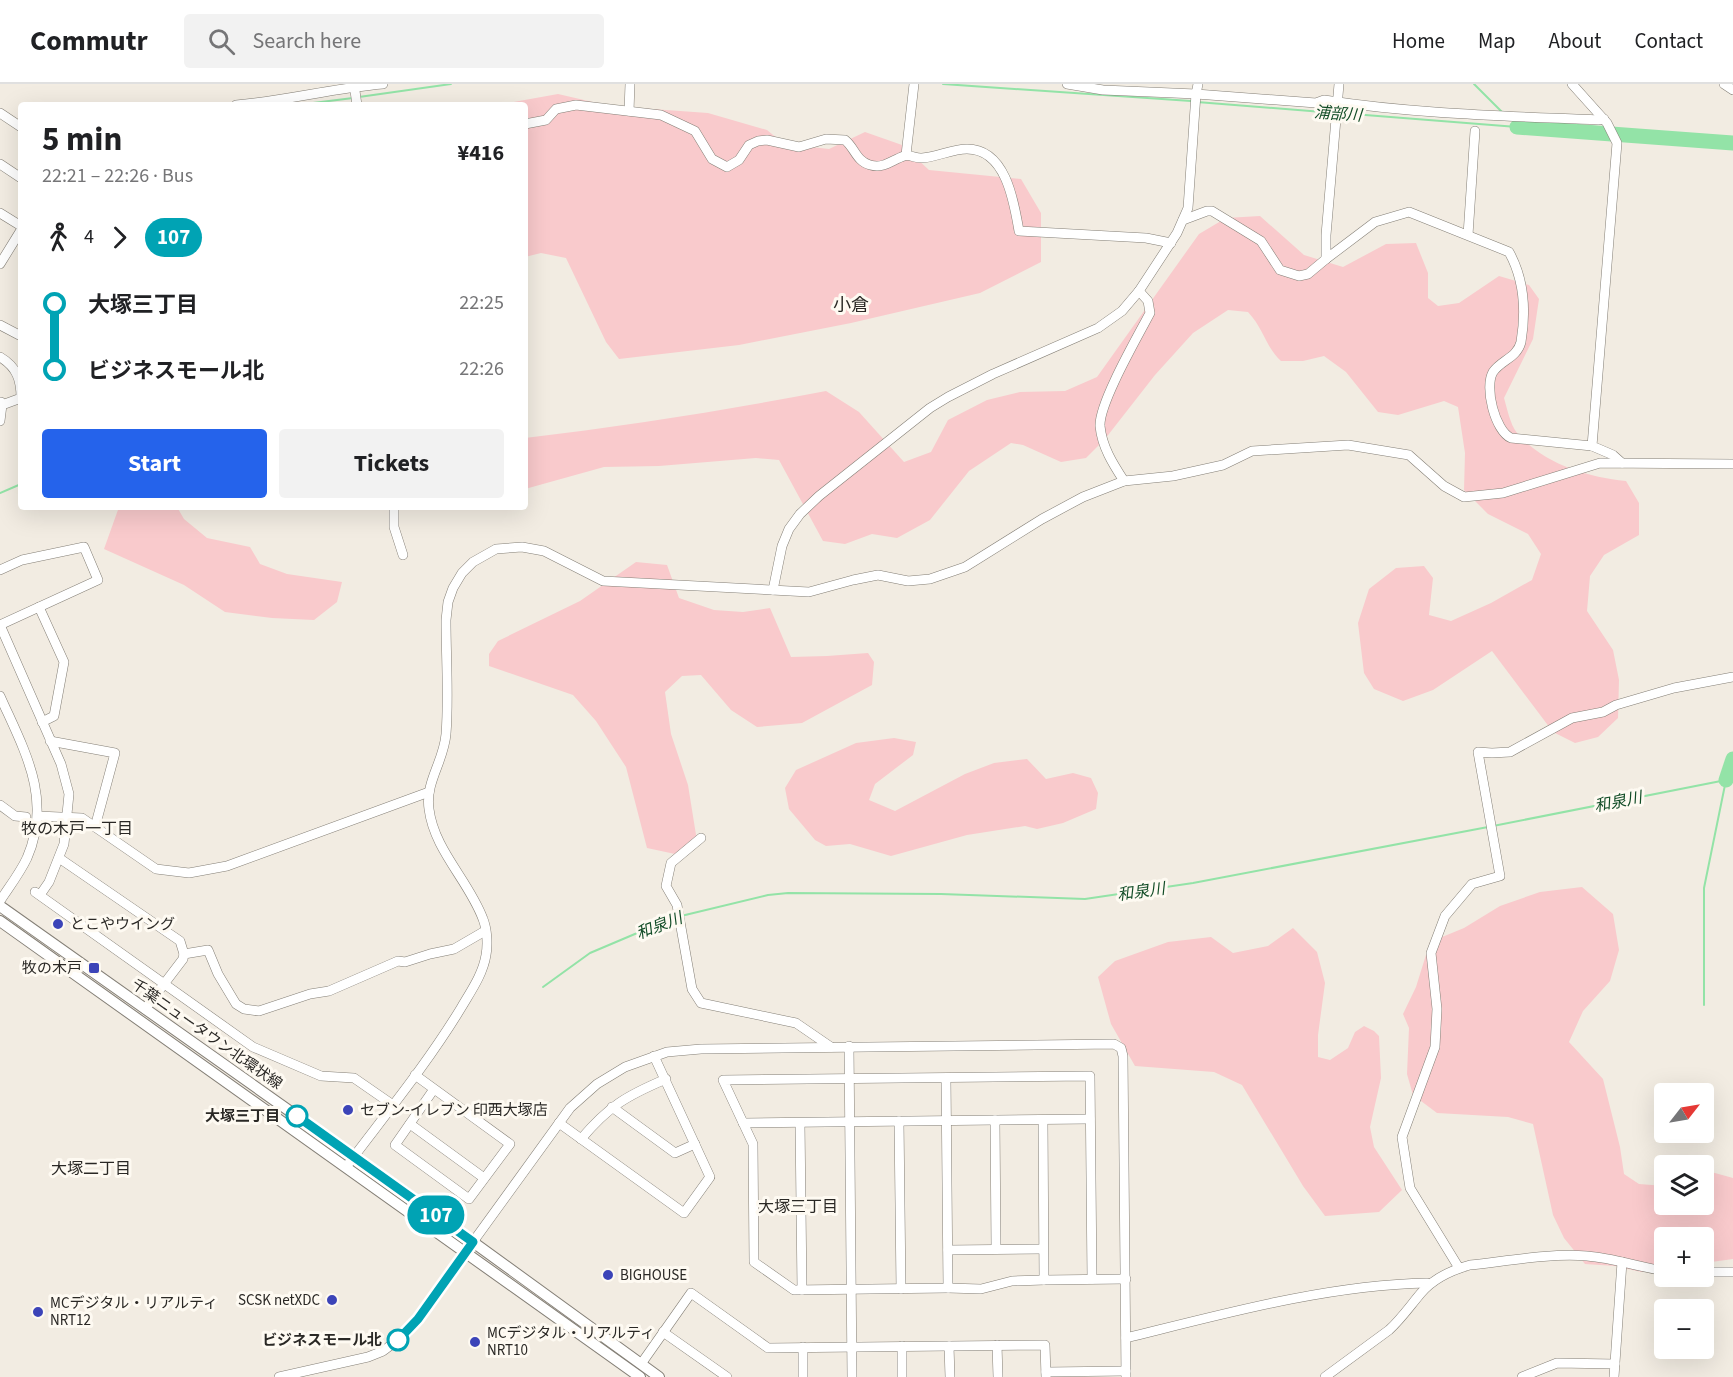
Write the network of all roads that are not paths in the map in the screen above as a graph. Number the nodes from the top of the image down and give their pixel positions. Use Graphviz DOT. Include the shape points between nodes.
graph roads {
  1 [pos="383,84"];
  2 [pos="630,84"];
  3 [pos="914,84"];
  4 [pos="1066,84"];
  5 [pos="1339,84"];
  6 [pos="1572,84"];
  7 [pos="1724,84"];
  8 [pos="354,85"];
  9 [pos="1197,89"];
  10 [pos="1733,90"];
  11 [pos="263,102"];
  12 [pos="357,102"];
  13 [pos="1338,102"];
  14 [pos="629,111"];
  15 [pos="0,113"];
  16 [pos="1605,121"];
  17 [pos="528,123"];
  18 [pos="18,125"];
  19 [pos="1475,131"];
  20 [pos="906,155"];
  21 [pos="0,164"];
  22 [pos="18,176"];
  23 [pos="0,213"];
  24 [pos="1183,220"];
  25 [pos="18,226"];
  26 [pos="18,233"];
  27 [pos="1468,235"];
  28 [pos="1171,243"];
  29 [pos="1326,259"];
  30 [pos="0,264"];
  31 [pos="1139,291"];
  32 [pos="0,325"];
  33 [pos="18,334"];
  34 [pos="0,357"];
  35 [pos="18,378"];
  36 [pos="18,399"];
  37 [pos="1,403"];
  38 [pos="0,421"];
  39 [pos="1592,446"];
  40 [pos="1622,463"];
  41 [pos="1733,464"];
  42 [pos="1124,481"];
  43 [pos="394,510"];
  44 [pos="403,555"];
  45 [pos="0,570"];
  46 [pos="773,590"];
  47 [pos="39,607"];
  48 [pos="0,625"];
  49 [pos="1733,677"];
  50 [pos="0,696"];
  51 [pos="42,722"];
  52 [pos="50,741"];
  53 [pos="429,792"];
  54 [pos="0,805"];
  55 [pos="38,816"];
  56 [pos="26,817"];
  57 [pos="68,818"];
  58 [pos="95,827"];
  59 [pos="701,838"];
  60 [pos="59,858"];
  61 [pos="0,901"];
  62 [pos="0,906"];
  63 [pos="0,921"];
  64 [pos="485,930"];
  65 [pos="184,954"];
  66 [pos="165,984"];
  67 [pos="146,1009"];
  68 [pos="849,1046"];
  69 [pos="831,1047"];
  70 [pos="654,1056"];
  71 [pos="415,1075"];
  72 [pos="946,1078"];
  73 [pos="666,1079"];
  74 [pos="849,1079"];
  75 [pos="434,1089"];
  76 [pos="393,1105"];
  77 [pos="612,1107"];
  78 [pos="1090,1119"];
  79 [pos="995,1120"];
  80 [pos="1043,1120"];
  81 [pos="899,1121"];
  82 [pos="947,1121"];
  83 [pos="849,1122"];
  84 [pos="559,1123"];
  85 [pos="743,1123"];
  86 [pos="800,1123"];
  87 [pos="410,1124"];
  88 [pos="580,1139"];
  89 [pos="695,1144"];
  90 [pos="354,1157"];
  91 [pos="346,1167"];
  92 [pos="484,1178"];
  93 [pos="473,1242"];
  94 [pos="1043,1249"];
  95 [pos="948,1250"];
  96 [pos="996,1250"];
  97 [pos="466,1253"];
  98 [pos="1622,1262"];
  99 [pos="1459,1268"];
  100 [pos="1654,1269"];
  101 [pos="1714,1272"];
  102 [pos="1733,1272"];
  103 [pos="1125,1278"];
  104 [pos="1092,1279"];
  105 [pos="1044,1280"];
  106 [pos="1427,1283"];
  107 [pos="948,1288"];
  108 [pos="901,1289"];
  109 [pos="802,1290"];
  110 [pos="851,1290"];
  111 [pos="663,1332"];
  112 [pos="1126,1338"];
  113 [pos="997,1345"];
  114 [pos="902,1346"];
  115 [pos="950,1346"];
  116 [pos="803,1347"];
  117 [pos="852,1347"];
  118 [pos="1615,1364"];
  119 [pos="637,1368"];
  120 [pos="1046,1374"];
  121 [pos="1093,1374"];
  122 [pos="1126,1374"];
  123 [pos="279,1377"];
  124 [pos="659,1377"];
  125 [pos="727,1377"];
  126 [pos="803,1377"];
  127 [pos="852,1377"];
  128 [pos="902,1377"];
  129 [pos="950,1377"];
  130 [pos="998,1377"];
  131 [pos="1325,1377"];
  132 [pos="1522,1377"];
  133 [pos="1614,1377"];
  1 -- 8 [label="street"];
  2 -- 14 [label="street"];
  3 -- 20 [label="street"];
  4 -- 9 [label="street" via="1102,90"];
  5 -- 13 [label="street"];
  6 -- 16 [label="street"];
  7 -- 10 [label="street"];
  8 -- 11 [label="street"];
  8 -- 12 [label="street"];
  9 -- 13 [label="street" via="1316,103"];
  9 -- 24 [label="street" via="1188,208"];
  13 -- 16 [label="street"];
  13 -- 29 [label="street"];
  14 -- 17 [label="street" via="565,106 546,120"];
  14 -- 20 [label="street" via="661,115 695,131 712,159 727,166 739,160 749,145 767,140 799,147 826,139 845,140 864,163 879,167"];
  15 -- 18 [label="street"];
  16 -- 39 [label="street" via="1617,143"];
  19 -- 27 [label="street"];
  20 -- 28 [label="street" via="921,159 968,149 986,153 1006,180 1019,231 1146,238"];
  21 -- 22 [label="street"];
  23 -- 25 [label="street"];
  24 -- 28 [label="street"];
  24 -- 29 [label="street" via="1212,211 1261,241 1276,267 1292,275 1308,274"];
  26 -- 30 [label="street"];
  27 -- 29 [label="street" via="1409,212 1375,222"];
  27 -- 39 [label="street" via="1509,252 1521,283 1520,344 1513,356 1496,368 1490,381 1489,390 1502,431 1511,438"];
  28 -- 31 [label="street"];
  31 -- 42 [label="street" via="1148,301 1150,313 1107,398 1100,424 1105,448"];
  31 -- 46 [label="street" via="1122,311 1098,328 993,374 930,408 819,496 789,529"];
  32 -- 33 [label="street"];
  34 -- 35 [label="street" via="10,363"];
  36 -- 37 [label="street"];
  37 -- 38 [label="street"];
  39 -- 40 [label="street"];
  40 -- 41 [label="street"];
  40 -- 42 [label="street" via="1600,464 1503,493 1464,497 1444,486 1409,455 1348,445 1252,451 1223,465"];
  42 -- 46 [label="street" via="1083,496 965,567 930,579 908,581 878,575 810,592"];
  43 -- 44 [label="street" via="394,527"];
  45 -- 47 [label="street" via="22,560 84,547 98,580"];
  46 -- 53 [label="street" via="603,581 544,551 511,546 485,554 462,573 448,602 446,734"];
  47 -- 48 [label="street"];
  47 -- 51 [label="street" via="64,662 54,716"];
  48 -- 51 [label="street"];
  49 -- 99 [label="street" via="1674,688 1572,718 1510,752 1478,752 1500,876 1472,884 1445,916 1431,953 1437,1009 1435,1047 1402,1137 1410,1188"];
  50 -- 55 [label="street" via="34,774"];
  51 -- 52 [label="street"];
  52 -- 57 [label="street" via="69,794"];
  52 -- 58 [label="street" via="115,753"];
  53 -- 58 [label="street" via="227,866 189,873 156,869"];
  53 -- 64 [label="street" via="430,819 483,919"];
  54 -- 56 [label="street" via="15,816"];
  55 -- 57 [label="street"];
  55 -- 61 [label="street" via="27,858"];
  57 -- 58 [label="street" via="82,818"];
  57 -- 60 [label="street"];
  59 -- 69 [label="street" via="671,863 666,886 676,905 692,989 701,1003 796,1023"];
  60 -- 65 [label="street" via="180,941"];
  60 -- 66 [label="street" via="37,893"];
  62 -- 67 [label="main road, 千葉ニュータウン北環状線"];
  63 -- 91 [label="main road, 千葉ニュータウン北環状線"];
  64 -- 65 [label="street" via="454,949 398,961 329,991 259,1011 236,1004 208,950"];
  64 -- 71 [label="street" via="486,956 480,976"];
  65 -- 66 [label="street"];
  66 -- 67 [label="street"];
  66 -- 76 [label="street" via="253,1047 321,1076 354,1078"];
  67 -- 90 [label="main road, 千葉ニュータウン北環状線"];
  68 -- 69 [label="street"];
  68 -- 74 [label="street"];
  68 -- 103 [label="street" via="1118,1045 1124,1056"];
  69 -- 70 [label="street" via="691,1049"];
  70 -- 73 [label="street"];
  70 -- 84 [label="street" via="610,1074"];
  71 -- 75 [label="street"];
  71 -- 76 [label="street"];
  72 -- 74 [label="street"];
  72 -- 78 [label="street" via="1090,1076"];
  72 -- 82 [label="street"];
  73 -- 77 [label="street"];
  73 -- 89 [label="street"];
  74 -- 83 [label="street"];
  74 -- 85 [label="street" via="723,1080"];
  75 -- 87 [label="street"];
  75 -- 92 [label="street" via="510,1144"];
  76 -- 90 [label="street"];
  77 -- 88 [label="street"];
  77 -- 89 [label="street" via="675,1153"];
  78 -- 80 [label="street"];
  78 -- 104 [label="street"];
  79 -- 80 [label="street"];
  79 -- 82 [label="street"];
  79 -- 96 [label="street"];
  80 -- 94 [label="street"];
  81 -- 82 [label="street"];
  81 -- 83 [label="street"];
  81 -- 108 [label="street"];
  82 -- 95 [label="street"];
  83 -- 86 [label="street"];
  83 -- 110 [label="street"];
  84 -- 88 [label="street"];
  84 -- 93 [label="street"];
  85 -- 86 [label="street"];
  85 -- 109 [label="street" via="753,1143 754,1263 794,1290"];
  86 -- 109 [label="street"];
  87 -- 92 [label="street"];
  87 -- 92 [label="street" via="395,1145 423,1166 469,1199"];
  88 -- 89 [label="street" via="684,1213 710,1177"];
  90 -- 91 [label="street"];
  90 -- 93 [label="main road, 千葉ニュータウン北環状線"];
  91 -- 97 [label="main road, 千葉ニュータウン北環状線"];
  93 -- 97 [label="street"];
  93 -- 119 [label="main road, 千葉ニュータウン北環状線"];
  94 -- 96 [label="street"];
  94 -- 105 [label="street"];
  95 -- 96 [label="street"];
  95 -- 107 [label="street"];
  97 -- 119 [label="main road, 千葉ニュータウン北環状線"];
  97 -- 123 [label="street" via="407,1333 383,1351"];
  98 -- 99 [label="street" via="1572,1255"];
  98 -- 100 [label="street"];
  98 -- 118 [label="street"];
  99 -- 131 [label="street" via="1422,1292 1389,1330"];
  101 -- 102 [label="street"];
  103 -- 104 [label="street"];
  103 -- 112 [label="street"];
  104 -- 105 [label="street"];
  105 -- 107 [label="street" via="1012,1281 981,1289"];
  106 -- 112 [label="street" via="1387,1284 1333,1293 1220,1314"];
  107 -- 108 [label="street"];
  108 -- 110 [label="street"];
  109 -- 110 [label="street"];
  110 -- 117 [label="street"];
  111 -- 116 [label="street" via="691,1293 768,1348"];
  111 -- 119 [label="street"];
  111 -- 125 [label="street"];
  112 -- 122 [label="street"];
  113 -- 115 [label="street"];
  113 -- 120 [label="street" via="1046,1345"];
  113 -- 130 [label="street"];
  114 -- 115 [label="street"];
  114 -- 117 [label="street"];
  114 -- 128 [label="street"];
  115 -- 129 [label="street"];
  116 -- 117 [label="street"];
  116 -- 126 [label="street"];
  117 -- 127 [label="street"];
  118 -- 132 [label="street" via="1557,1363"];
  118 -- 133 [label="street"];
  119 -- 124 [label="main road, 千葉ニュータウン北環状線"];
  120 -- 121 [label="street"];
  121 -- 122 [label="street"];
}
